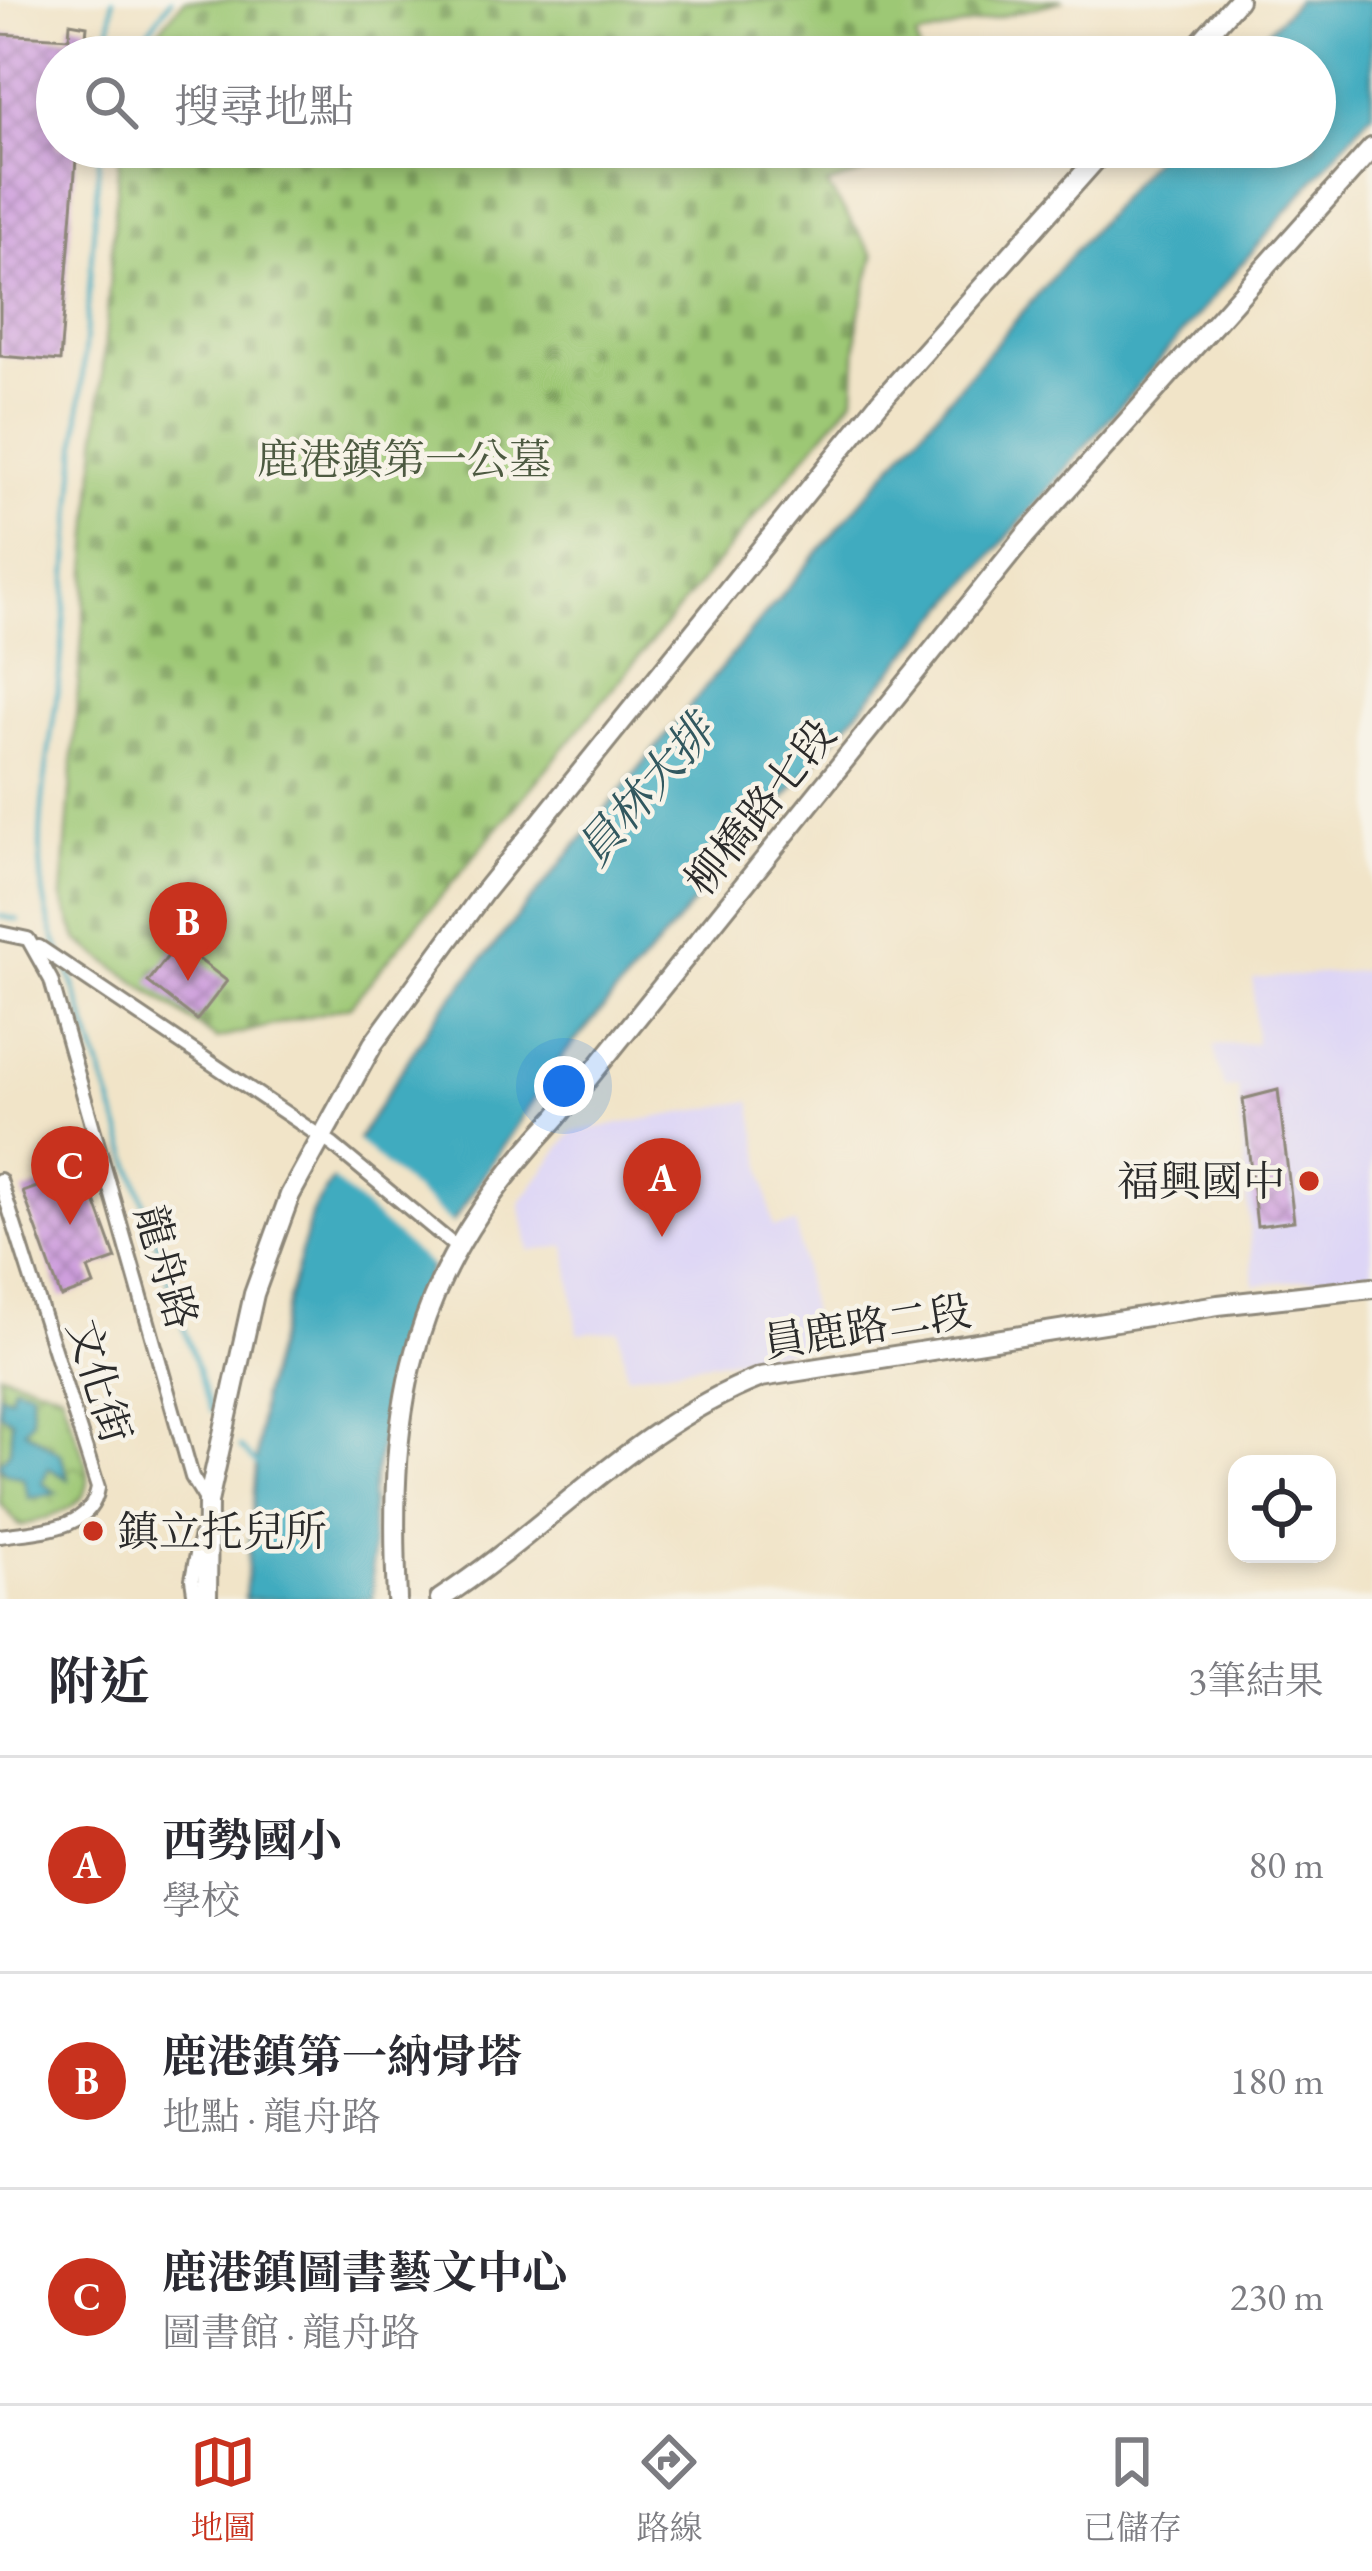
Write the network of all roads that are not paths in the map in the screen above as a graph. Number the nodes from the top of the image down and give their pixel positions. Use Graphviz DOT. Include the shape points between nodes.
graph roads {
  1 [pos="1238,0"];
  2 [pos="1206,36"];
  3 [pos="1372,148"];
  4 [pos="1088,168"];
  5 [pos="0,933"];
  6 [pos="28,939"];
  7 [pos="327,1141"];
  8 [pos="0,1180"];
  9 [pos="451,1244"];
  10 [pos="1372,1288"];
  11 [pos="208,1502"];
  12 [pos="0,1536"];
  13 [pos="195,1599"];
  14 [pos="207,1599"];
  15 [pos="397,1599"];
  16 [pos="440,1599"];
  1 -- 2 [label="main road"];
  3 -- 9 [label="main road, 柳橋路七段" via="1025,536"];
  4 -- 7 [label="main road" via="878,404 484,892 373,1044"];
  5 -- 6 [label="street"];
  6 -- 7 [label="street"];
  6 -- 11 [label="street, 龍舟路" via="51,980 192,1477"];
  7 -- 9 [label="street"];
  7 -- 11 [label="main road" via="290,1195 254,1294"];
  8 -- 12 [label="street, 文化街" via="98,1488 84,1518"];
  9 -- 15 [label="main road, 柳橋路七段" via="416,1333 403,1401 393,1523"];
  10 -- 16 [label="main road, 員鹿路二段" via="761,1377 711,1396 648,1436"];
  11 -- 13 [label="street"];
  11 -- 14 [label="main road"];
}
